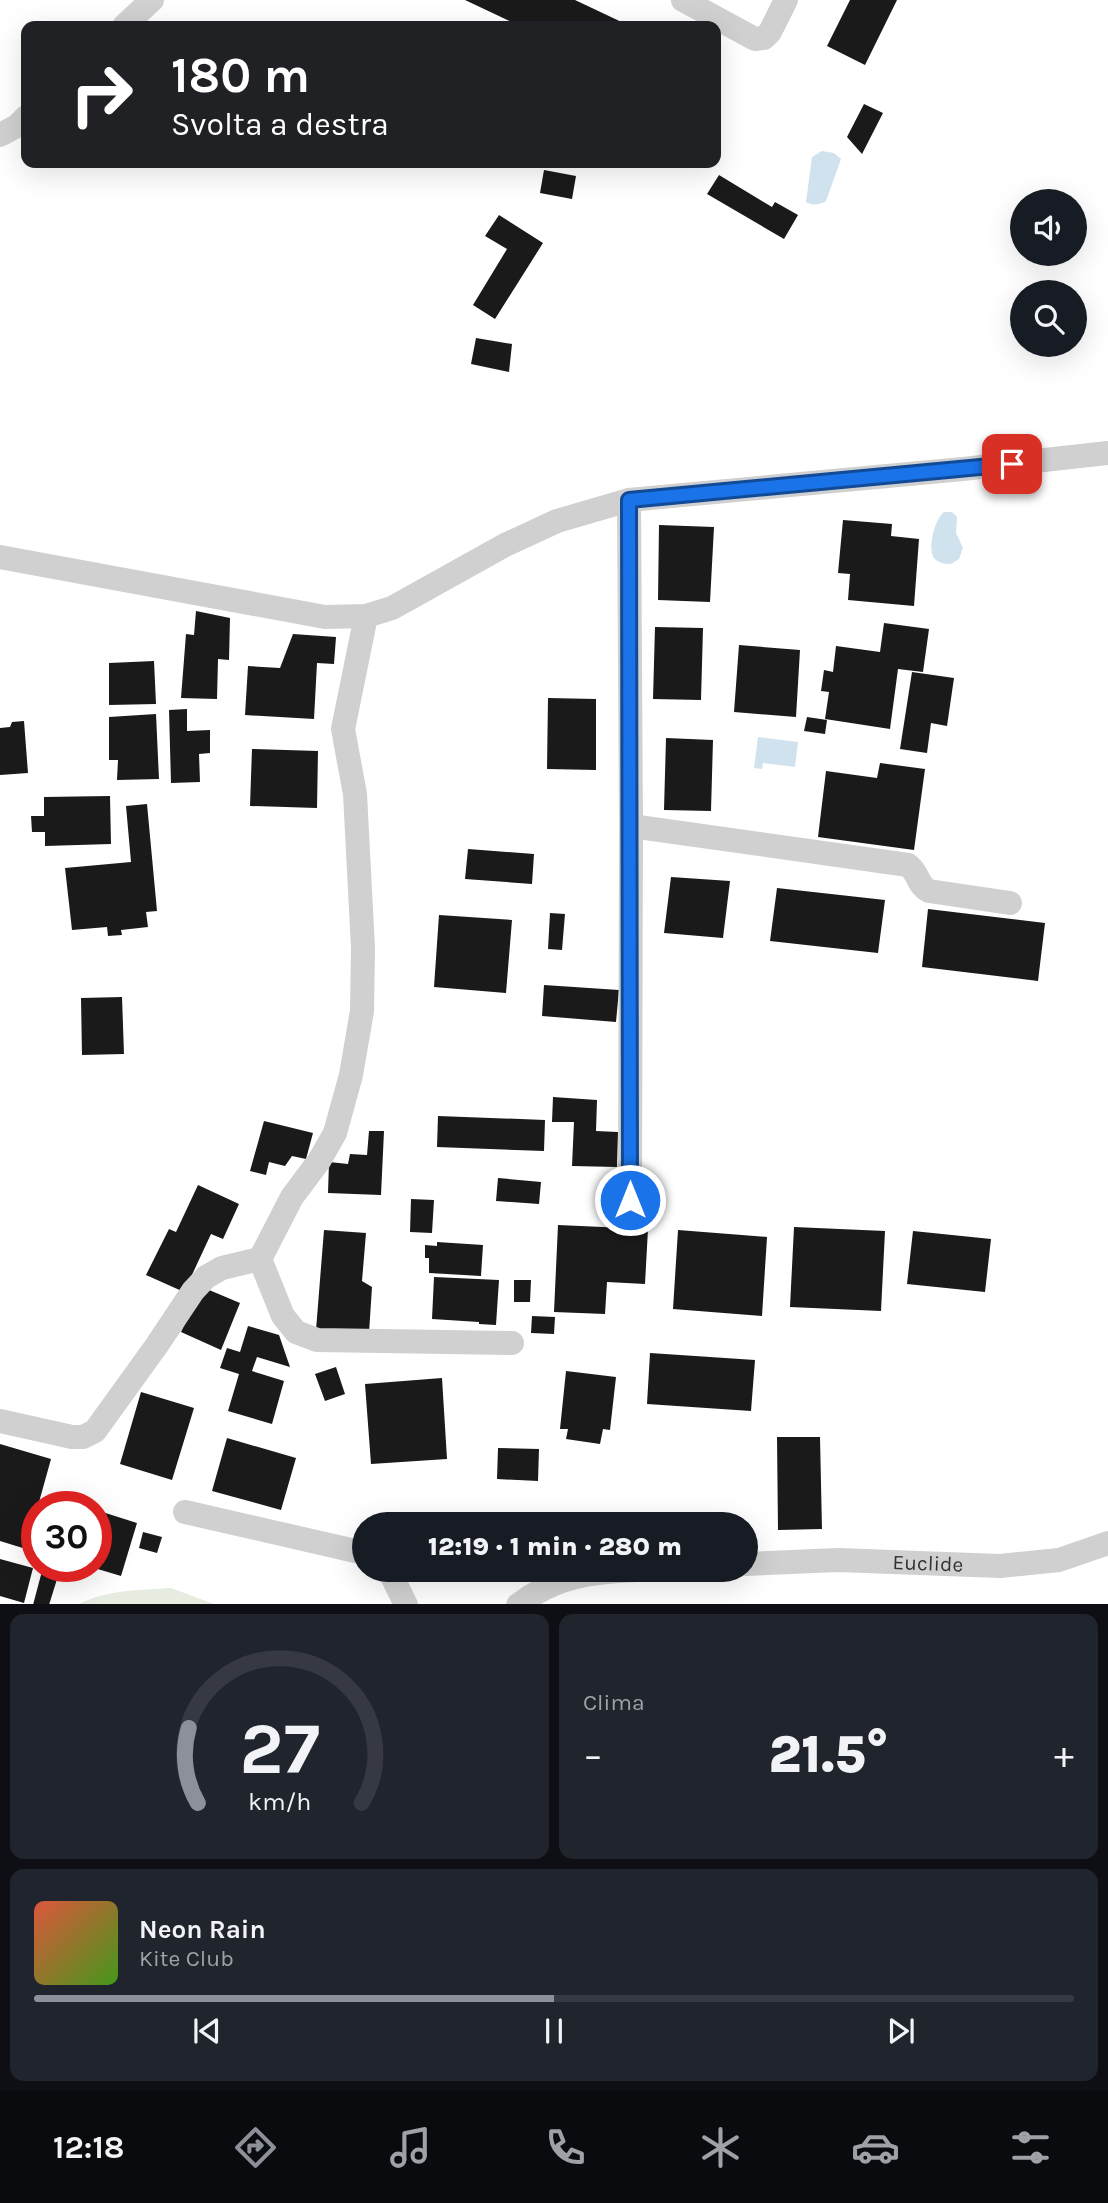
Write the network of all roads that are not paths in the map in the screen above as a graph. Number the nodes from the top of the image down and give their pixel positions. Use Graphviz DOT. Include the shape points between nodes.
graph roads {
  1 [pos="152,0"];
  2 [pos="682,0"];
  3 [pos="786,0"];
  4 [pos="129,21"];
  5 [pos="21,122"];
  6 [pos="0,135"];
  7 [pos="1108,453"];
  8 [pos="629,500"];
  9 [pos="0,557"];
  10 [pos="366,616"];
  11 [pos="631,826"];
  12 [pos="1010,903"];
  13 [pos="630,1200"];
  14 [pos="260,1259"];
  15 [pos="512,1343"];
  16 [pos="0,1421"];
  17 [pos="185,1512"];
  18 [pos="1108,1543"];
  19 [pos="352,1550"];
  20 [pos="758,1563"];
  21 [pos="394,1582"];
  22 [pos="554,1582"];
  23 [pos="405,1604"];
  24 [pos="519,1604"];
  1 -- 4 [label="street"];
  2 -- 3 [label="street" via="755,38 770,32"];
  5 -- 6 [label="street"];
  7 -- 8 [label="street"];
  8 -- 10 [label="street" via="557,521 392,608"];
  8 -- 11 [label="street"];
  9 -- 10 [label="street" via="325,617"];
  10 -- 14 [label="street" via="343,729 355,794 362,1011 335,1133 292,1197"];
  11 -- 12 [label="street" via="908,865 929,891"];
  11 -- 13 [label="street"];
  14 -- 15 [label="street" via="283,1316 296,1332 317,1339"];
  14 -- 16 [label="street" via="206,1277 95,1431 72,1437"];
  17 -- 19 [label="street"];
  18 -- 20 [label="street, Euclide" via="1059,1560 1000,1566 838,1560"];
  21 -- 23 [label="street"];
  22 -- 24 [label="street"];
}
